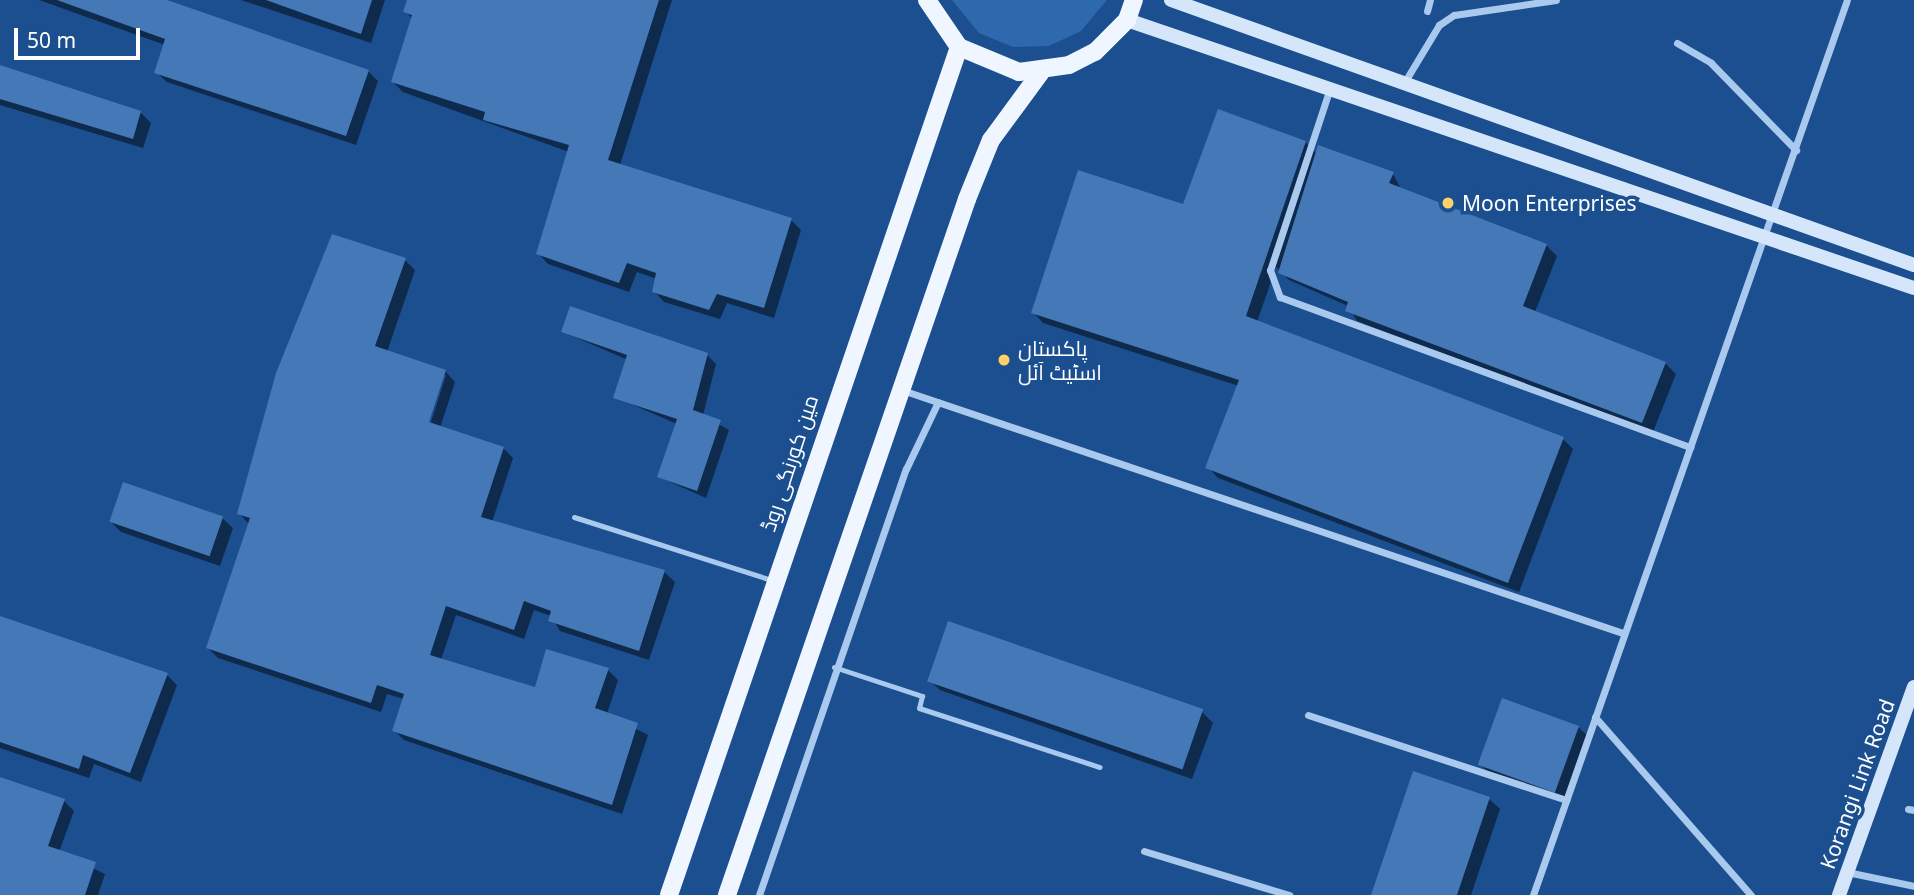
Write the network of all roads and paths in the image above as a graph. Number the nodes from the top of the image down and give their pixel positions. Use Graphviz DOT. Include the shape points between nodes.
graph roads {
  1 [pos="927,0"];
  2 [pos="1135,0"];
  3 [pos="1171,0"];
  4 [pos="1430,0"];
  5 [pos="1556,0"];
  6 [pos="1847,0"];
  7 [pos="1427,11"];
  8 [pos="1127,20"];
  9 [pos="1677,43"];
  10 [pos="959,47"];
  11 [pos="1041,72"];
  12 [pos="1404,84"];
  13 [pos="1330,88"];
  14 [pos="1796,150"];
  15 [pos="1774,216"];
  16 [pos="1767,236"];
  17 [pos="1914,265"];
  18 [pos="1914,288"];
  19 [pos="901,390"];
  20 [pos="938,402"];
  21 [pos="1690,447"];
  22 [pos="574,517"];
  23 [pos="774,581"];
  24 [pos="1623,633"];
  25 [pos="834,667"];
  26 [pos="1914,687"];
  27 [pos="1308,716"];
  28 [pos="1594,717"];
  29 [pos="1100,767"];
  30 [pos="1566,800"];
  31 [pos="1144,851"];
  32 [pos="1847,872"];
  33 [pos="1914,886"];
  34 [pos="669,895"];
  35 [pos="727,895"];
  36 [pos="758,895"];
  37 [pos="1289,895"];
  38 [pos="1533,895"];
  39 [pos="1751,895"];
  40 [pos="1839,895"];
  1 -- 10 [label="main road"];
  2 -- 8 [label="main road"];
  3 -- 12 [label="main road"];
  4 -- 7 [label="street"];
  5 -- 12 [label="street" via="1454,15 1439,25"];
  6 -- 14 [label="street"];
  8 -- 11 [label="main road" via="1095,52"];
  8 -- 13 [label="main road"];
  9 -- 14 [label="street" via="1711,63"];
  10 -- 11 [label="main road" via="998,67"];
  10 -- 23 [label="main road, مین کورنگی روڈ"];
  11 -- 19 [label="main road" via="990,139"];
  12 -- 15 [label="main road"];
  13 -- 16 [label="main road"];
  13 -- 21 [label="street" via="1270,270 1280,297"];
  14 -- 15 [label="street"];
  15 -- 16 [label="street"];
  15 -- 17 [label="main road"];
  16 -- 18 [label="main road"];
  16 -- 21 [label="street"];
  19 -- 20 [label="street"];
  19 -- 35 [label="main road"];
  20 -- 24 [label="street"];
  20 -- 25 [label="street" via="906,469"];
  21 -- 24 [label="street"];
  22 -- 23 [label="lane"];
  23 -- 34 [label="main road, مین کورنگی روڈ"];
  24 -- 28 [label="street"];
  25 -- 29 [label="lane" via="922,696 919,708"];
  25 -- 36 [label="street"];
  26 -- 32 [label="main road, Korangi Link Road"];
  27 -- 30 [label="street"];
  28 -- 30 [label="street"];
  28 -- 39 [label="street"];
  30 -- 38 [label="street"];
  31 -- 37 [label="street"];
  32 -- 33 [label="street"];
  32 -- 40 [label="main road, Korangi Link Road"];
}
